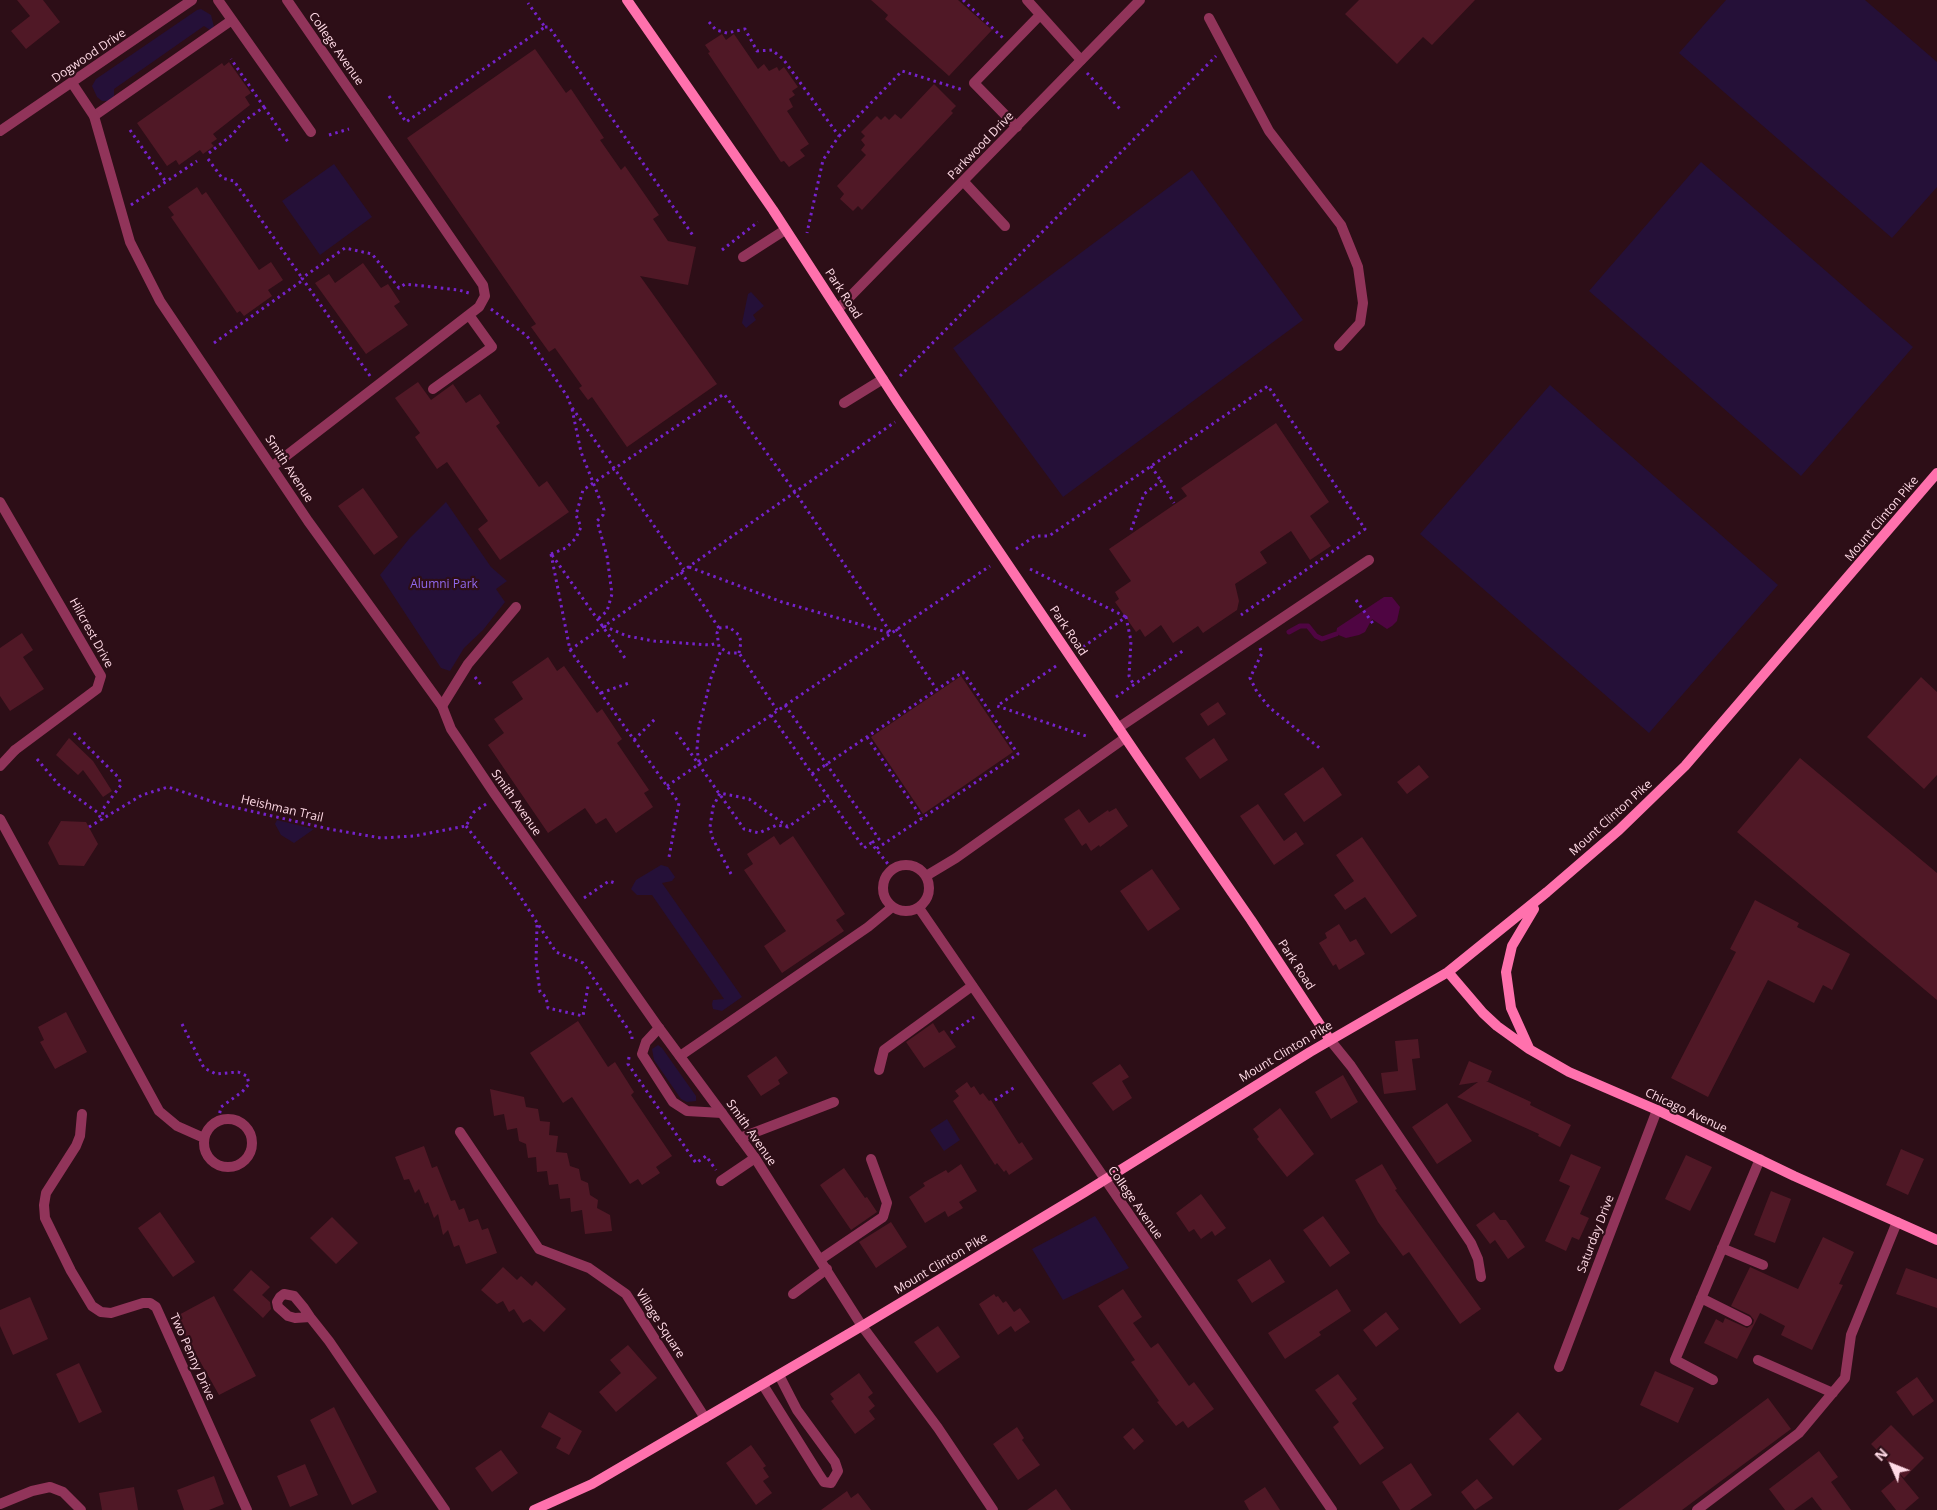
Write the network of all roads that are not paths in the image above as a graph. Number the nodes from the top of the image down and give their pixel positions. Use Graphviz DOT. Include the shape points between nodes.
graph roads {
  1 [pos="192,0"];
  2 [pos="218,0"];
  3 [pos="287,0"];
  4 [pos="627,0"];
  5 [pos="1027,0"];
  6 [pos="1140,0"];
  7 [pos="1040,15"];
  8 [pos="1209,18"];
  9 [pos="232,20"];
  10 [pos="1080,62"];
  11 [pos="72,83"];
  12 [pos="94,116"];
  13 [pos="1017,126"];
  14 [pos="0,131"];
  15 [pos="311,132"];
  16 [pos="964,182"];
  17 [pos="1005,226"];
  18 [pos="785,230"];
  19 [pos="743,257"];
  20 [pos="838,309"];
  21 [pos="469,315"];
  22 [pos="1339,346"];
  23 [pos="883,379"];
  24 [pos="433,389"];
  25 [pos="844,403"];
  26 [pos="273,466"];
  27 [pos="1937,473"];
  28 [pos="0,502"];
  29 [pos="1369,560"];
  30 [pos="516,607"];
  31 [pos="442,706"];
  32 [pos="1118,728"];
  33 [pos="1125,738"];
  34 [pos="0,766"];
  35 [pos="0,819"];
  36 [pos="926,876"];
  37 [pos="1548,892"];
  38 [pos="891,908"];
  39 [pos="919,908"];
  40 [pos="1448,972"];
  41 [pos="972,986"];
  42 [pos="659,1028"];
  43 [pos="1330,1040"];
  44 [pos="1529,1049"];
  45 [pos="680,1056"];
  46 [pos="879,1070"];
  47 [pos="834,1102"];
  48 [pos="1657,1110"];
  49 [pos="722,1113"];
  50 [pos="82,1114"];
  51 [pos="460,1132"];
  52 [pos="204,1138"];
  53 [pos="740,1138"];
  54 [pos="755,1158"];
  55 [pos="871,1159"];
  56 [pos="1760,1159"];
  57 [pos="1104,1180"];
  58 [pos="721,1181"];
  59 [pos="1897,1222"];
  60 [pos="1937,1240"];
  61 [pos="1722,1248"];
  62 [pos="821,1259"];
  63 [pos="1763,1265"];
  64 [pos="827,1269"];
  65 [pos="1481,1277"];
  66 [pos="793,1294"];
  67 [pos="1701,1298"];
  68 [pos="310,1317"];
  69 [pos="1747,1321"];
  70 [pos="862,1326"];
  71 [pos="1758,1360"];
  72 [pos="1559,1366"];
  73 [pos="779,1375"];
  74 [pos="1713,1380"];
  75 [pos="762,1385"];
  76 [pos="1833,1393"];
  77 [pos="705,1418"];
  78 [pos="0,1504"];
  79 [pos="81,1510"];
  80 [pos="247,1510"];
  81 [pos="445,1510"];
  82 [pos="534,1510"];
  83 [pos="993,1510"];
  84 [pos="1332,1510"];
  85 [pos="1697,1510"];
  1 -- 11 [label="street, Dogwood Drive"];
  2 -- 9 [label="street"];
  3 -- 21 [label="street, College Avenue" via="483,285 483,302"];
  4 -- 18 [label="street, Park Road"];
  5 -- 7 [label="street"];
  6 -- 10 [label="street, Parkwood Drive"];
  7 -- 10 [label="street"];
  7 -- 13 [label="street" via="974,83"];
  8 -- 22 [label="street" via="1269,131 1342,225 1358,267 1363,303 1360,322"];
  9 -- 12 [label="street"];
  9 -- 15 [label="street"];
  10 -- 13 [label="street, Parkwood Drive"];
  11 -- 12 [label="street, Smith Avenue"];
  11 -- 14 [label="street, Dogwood Drive"];
  12 -- 26 [label="street, Smith Avenue" via="130,242 143,272"];
  13 -- 16 [label="street, Parkwood Drive"];
  16 -- 17 [label="street"];
  16 -- 20 [label="street, Parkwood Drive"];
  18 -- 19 [label="street"];
  18 -- 20 [label="street, Park Road"];
  20 -- 23 [label="street, Park Road"];
  21 -- 24 [label="street" via="492,347"];
  21 -- 26 [label="street"];
  23 -- 25 [label="street"];
  23 -- 32 [label="street, Park Road"];
  26 -- 31 [label="street, Smith Avenue" via="308,521"];
  27 -- 37 [label="street, Mount Clinton Pike" via="1685,766"];
  28 -- 34 [label="street, Hillcrest Drive" via="102,676 97,689 15,750"];
  29 -- 32 [label="street"];
  30 -- 31 [label="street" via="468,664"];
  31 -- 42 [label="street, Smith Avenue" via="451,729 494,793"];
  32 -- 33 [label="street, Park Road"];
  33 -- 36 [label="street"];
  33 -- 43 [label="street, Park Road" via="1247,913"];
  35 -- 52 [label="street" via="159,1111 177,1126"];
  36 -- 38 [label="street" via="915,866 892,869 882,888"];
  36 -- 39 [label="street" via="930,890"];
  37 -- 40 [label="street, Mount Clinton Pike"];
  37 -- 44 [label="street" via="1519,932 1506,972 1511,1008"];
  38 -- 39 [label="street" via="905,912"];
  38 -- 45 [label="street"];
  39 -- 41 [label="street, College Avenue"];
  40 -- 43 [label="street, Mount Clinton Pike"];
  40 -- 44 [label="street, Chicago Avenue" via="1482,1013"];
  41 -- 46 [label="street" via="884,1050"];
  41 -- 57 [label="street, College Avenue"];
  42 -- 45 [label="street, Smith Avenue"];
  42 -- 49 [label="street" via="646,1042 642,1054 673,1102 687,1111"];
  43 -- 57 [label="street, Mount Clinton Pike"];
  43 -- 65 [label="street, Park Road" via="1471,1243"];
  44 -- 48 [label="street, Chicago Avenue" via="1568,1072"];
  45 -- 49 [label="street, Smith Avenue"];
  47 -- 53 [label="street"];
  48 -- 56 [label="street, Chicago Avenue"];
  48 -- 72 [label="street, Saturday Drive"];
  49 -- 53 [label="street, Smith Avenue"];
  50 -- 80 [label="street, Two Penny Drive" via="76,1146 46,1192 45,1218 92,1306 101,1312 111,1313 143,1303 156,1307"];
  51 -- 77 [label="street, Village Square" via="539,1249 589,1268 626,1294"];
  52 -- 52 [label="street" via="206,1154 219,1165 235,1166 248,1156 251,1140 245,1127 232,1120 218,1121"];
  53 -- 54 [label="street, Smith Avenue"];
  54 -- 58 [label="street"];
  54 -- 62 [label="street, Smith Avenue"];
  55 -- 62 [label="street" via="888,1203 883,1217"];
  56 -- 59 [label="street, Chicago Avenue"];
  56 -- 61 [label="street"];
  57 -- 70 [label="street, Mount Clinton Pike"];
  57 -- 84 [label="street, College Avenue"];
  59 -- 60 [label="street, Chicago Avenue"];
  59 -- 76 [label="street" via="1851,1335 1845,1378"];
  61 -- 63 [label="street"];
  61 -- 67 [label="street"];
  62 -- 64 [label="street, Smith Avenue"];
  64 -- 66 [label="street"];
  64 -- 70 [label="street, Smith Avenue"];
  67 -- 69 [label="street"];
  67 -- 74 [label="street" via="1675,1360"];
  68 -- 81 [label="street"];
  70 -- 73 [label="street, Mount Clinton Pike"];
  70 -- 83 [label="street, Smith Avenue" via="938,1428"];
  71 -- 76 [label="street"];
  73 -- 75 [label="street, Mount Clinton Pike"];
  73 -- 75 [label="street" via="797,1410 835,1462 838,1471 831,1483 824,1482"];
  75 -- 77 [label="street, Mount Clinton Pike"];
  76 -- 85 [label="street" via="1799,1433"];
  77 -- 82 [label="street, Mount Clinton Pike" via="592,1484"];
  78 -- 79 [label="street" via="50,1487 62,1492"];
}
